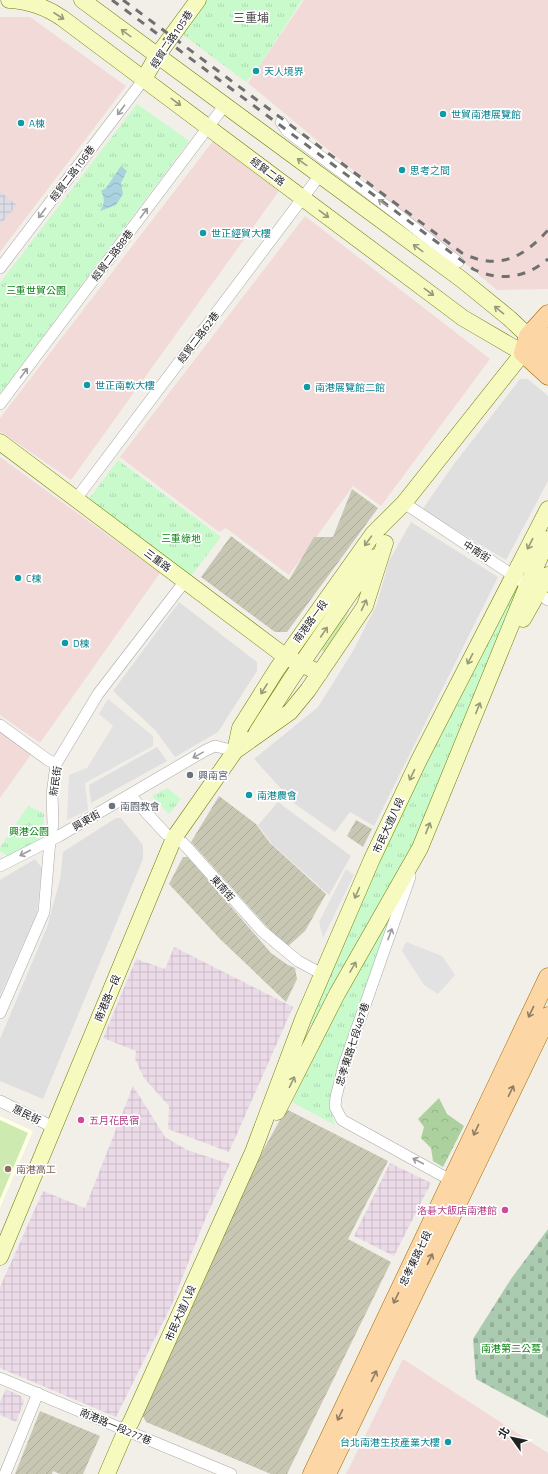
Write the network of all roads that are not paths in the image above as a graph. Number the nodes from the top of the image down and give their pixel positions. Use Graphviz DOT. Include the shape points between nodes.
graph roads {
  1 [pos="10,0"];
  2 [pos="82,0"];
  3 [pos="198,0"];
  4 [pos="157,56"];
  5 [pos="144,79"];
  6 [pos="224,106"];
  7 [pos="281,122"];
  8 [pos="208,127"];
  9 [pos="320,175"];
  10 [pos="303,198"];
  11 [pos="458,262"];
  12 [pos="0,268"];
  13 [pos="548,314"];
  14 [pos="537,345"];
  15 [pos="548,376"];
  16 [pos="0,404"];
  17 [pos="0,442"];
  18 [pos="76,499"];
  19 [pos="404,503"];
  20 [pos="548,509"];
  21 [pos="548,539"];
  22 [pos="385,542"];
  23 [pos="548,575"];
  24 [pos="514,576"];
  25 [pos="185,581"];
  26 [pos="538,593"];
  27 [pos="286,657"];
  28 [pos="301,664"];
  29 [pos="320,673"];
  30 [pos="0,725"];
  31 [pos="254,737"];
  32 [pos="235,751"];
  33 [pos="56,764"];
  34 [pos="130,795"];
  35 [pos="174,838"];
  36 [pos="50,840"];
  37 [pos="420,848"];
  38 [pos="0,866"];
  39 [pos="322,974"];
  40 [pos="548,977"];
  41 [pos="0,1013"];
  42 [pos="548,1016"];
  43 [pos="303,1019"];
  44 [pos="319,1028"];
  45 [pos="0,1101"];
  46 [pos="53,1127"];
  47 [pos="253,1152"];
  48 [pos="452,1180"];
  49 [pos="0,1257"];
  50 [pos="0,1378"];
  51 [pos="38,1393"];
  52 [pos="126,1430"];
  53 [pos="5,1474"];
  54 [pos="107,1474"];
  55 [pos="231,1474"];
  56 [pos="312,1474"];
  57 [pos="327,1474"];
  1 -- 5 [label="main road, 經貿二路, one-way" via="27,2 52,11"];
  4 -- 2 [label="main road, one-way"];
  3 -- 4 [label="main road, 經貿二路105巷"];
  4 -- 5 [label="main road, 經貿二路105巷"];
  4 -- 6 [label="main road"];
  5 -- 8 [label="main road, 經貿二路, one-way"];
  5 -- 12 [label="street, 經貿二路106巷, one-way"];
  6 -- 8 [label="street, 經貿二路88巷"];
  9 -- 6 [label="main road, one-way"];
  11 -- 7 [label="street, one-way" via="287,131"];
  8 -- 10 [label="main road, 經貿二路"];
  16 -- 8 [label="street, 經貿二路88巷, one-way"];
  9 -- 10 [label="street, 經貿二路62巷"];
  14 -- 9 [label="main road, one-way" via="509,318 461,279"];
  10 -- 14 [label="main road, 經貿二路, one-way" via="464,318"];
  10 -- 18 [label="street, 經貿二路62巷"];
  13 -- 14 [label="main road, 南港路一段"];
  14 -- 15 [label="main road"];
  14 -- 19 [label="main road, 南港路一段"];
  17 -- 18 [label="main road, 三重路"];
  18 -- 25 [label="main road, 三重路"];
  19 -- 22 [label="main road, 南港路一段"];
  19 -- 24 [label="street, 中南街"];
  19 -- 27 [label="main road, 南港路一段, one-way" via="373,534"];
  20 -- 24 [label="main road, 市民大道八段, one-way"];
  21 -- 26 [label="main road, 市民大道八段"];
  28 -- 22 [label="main road, 南港路一段, one-way"];
  29 -- 22 [label="main road, one-way" via="365,606"];
  23 -- 26 [label="main road"];
  24 -- 26 [label="street, 中南街"];
  24 -- 39 [label="main road, 市民大道八段, one-way" via="415,767"];
  25 -- 27 [label="main road, 三重路"];
  25 -- 33 [label="street, 新民街" via="98,694"];
  37 -- 26 [label="main road, 市民大道八段, one-way" via="494,669"];
  27 -- 28 [label="main road, 三重路"];
  27 -- 32 [label="main road, 南港路一段, one-way" via="240,728"];
  28 -- 29 [label="main road, 三重路"];
  28 -- 31 [label="main road, 南港路一段"];
  29 -- 31 [label="main road" via="290,712"];
  30 -- 33 [label="street"];
  31 -- 32 [label="main road, 南港路一段"];
  32 -- 34 [label="street, 興東街, one-way" via="215,746"];
  32 -- 35 [label="main road, 南港路一段"];
  33 -- 36 [label="street, 新民街"];
  34 -- 35 [label="street, 東南街" via="166,834"];
  34 -- 36 [label="street, 興東街"];
  35 -- 39 [label="street, 東南街" via="183,843 262,931 298,961"];
  35 -- 46 [label="main road, 南港路一段"];
  36 -- 38 [label="street, 興東街, one-way"];
  36 -- 41 [label="street, 新民街" via="44,912"];
  44 -- 37 [label="main road, 市民大道八段, one-way"];
  48 -- 37 [label="street, 忠孝東路七段487巷, one-way" via="342,1120 334,1107 344,1065"];
  39 -- 43 [label="main road, 市民大道八段"];
  40 -- 48 [label="main road, 忠孝東路七段, one-way"];
  57 -- 42 [label="main road, 忠孝東路七段, one-way"];
  43 -- 44 [label="street" via="303,1025 307,1028"];
  43 -- 47 [label="main road, 市民大道八段"];
  47 -- 44 [label="main road, 市民大道八段, one-way" via="280,1108"];
  45 -- 46 [label="street, 惠民街"];
  46 -- 49 [label="main road, 南港路一段"];
  47 -- 52 [label="main road, 市民大道八段"];
  48 -- 56 [label="main road, 忠孝東路七段, one-way"];
  50 -- 51 [label="street, 南港路一段277巷"];
  51 -- 52 [label="street, 南港路一段277巷"];
  51 -- 53 [label="street"];
  52 -- 54 [label="main road, 市民大道八段"];
  52 -- 55 [label="street, 南港路一段277巷"];
}
